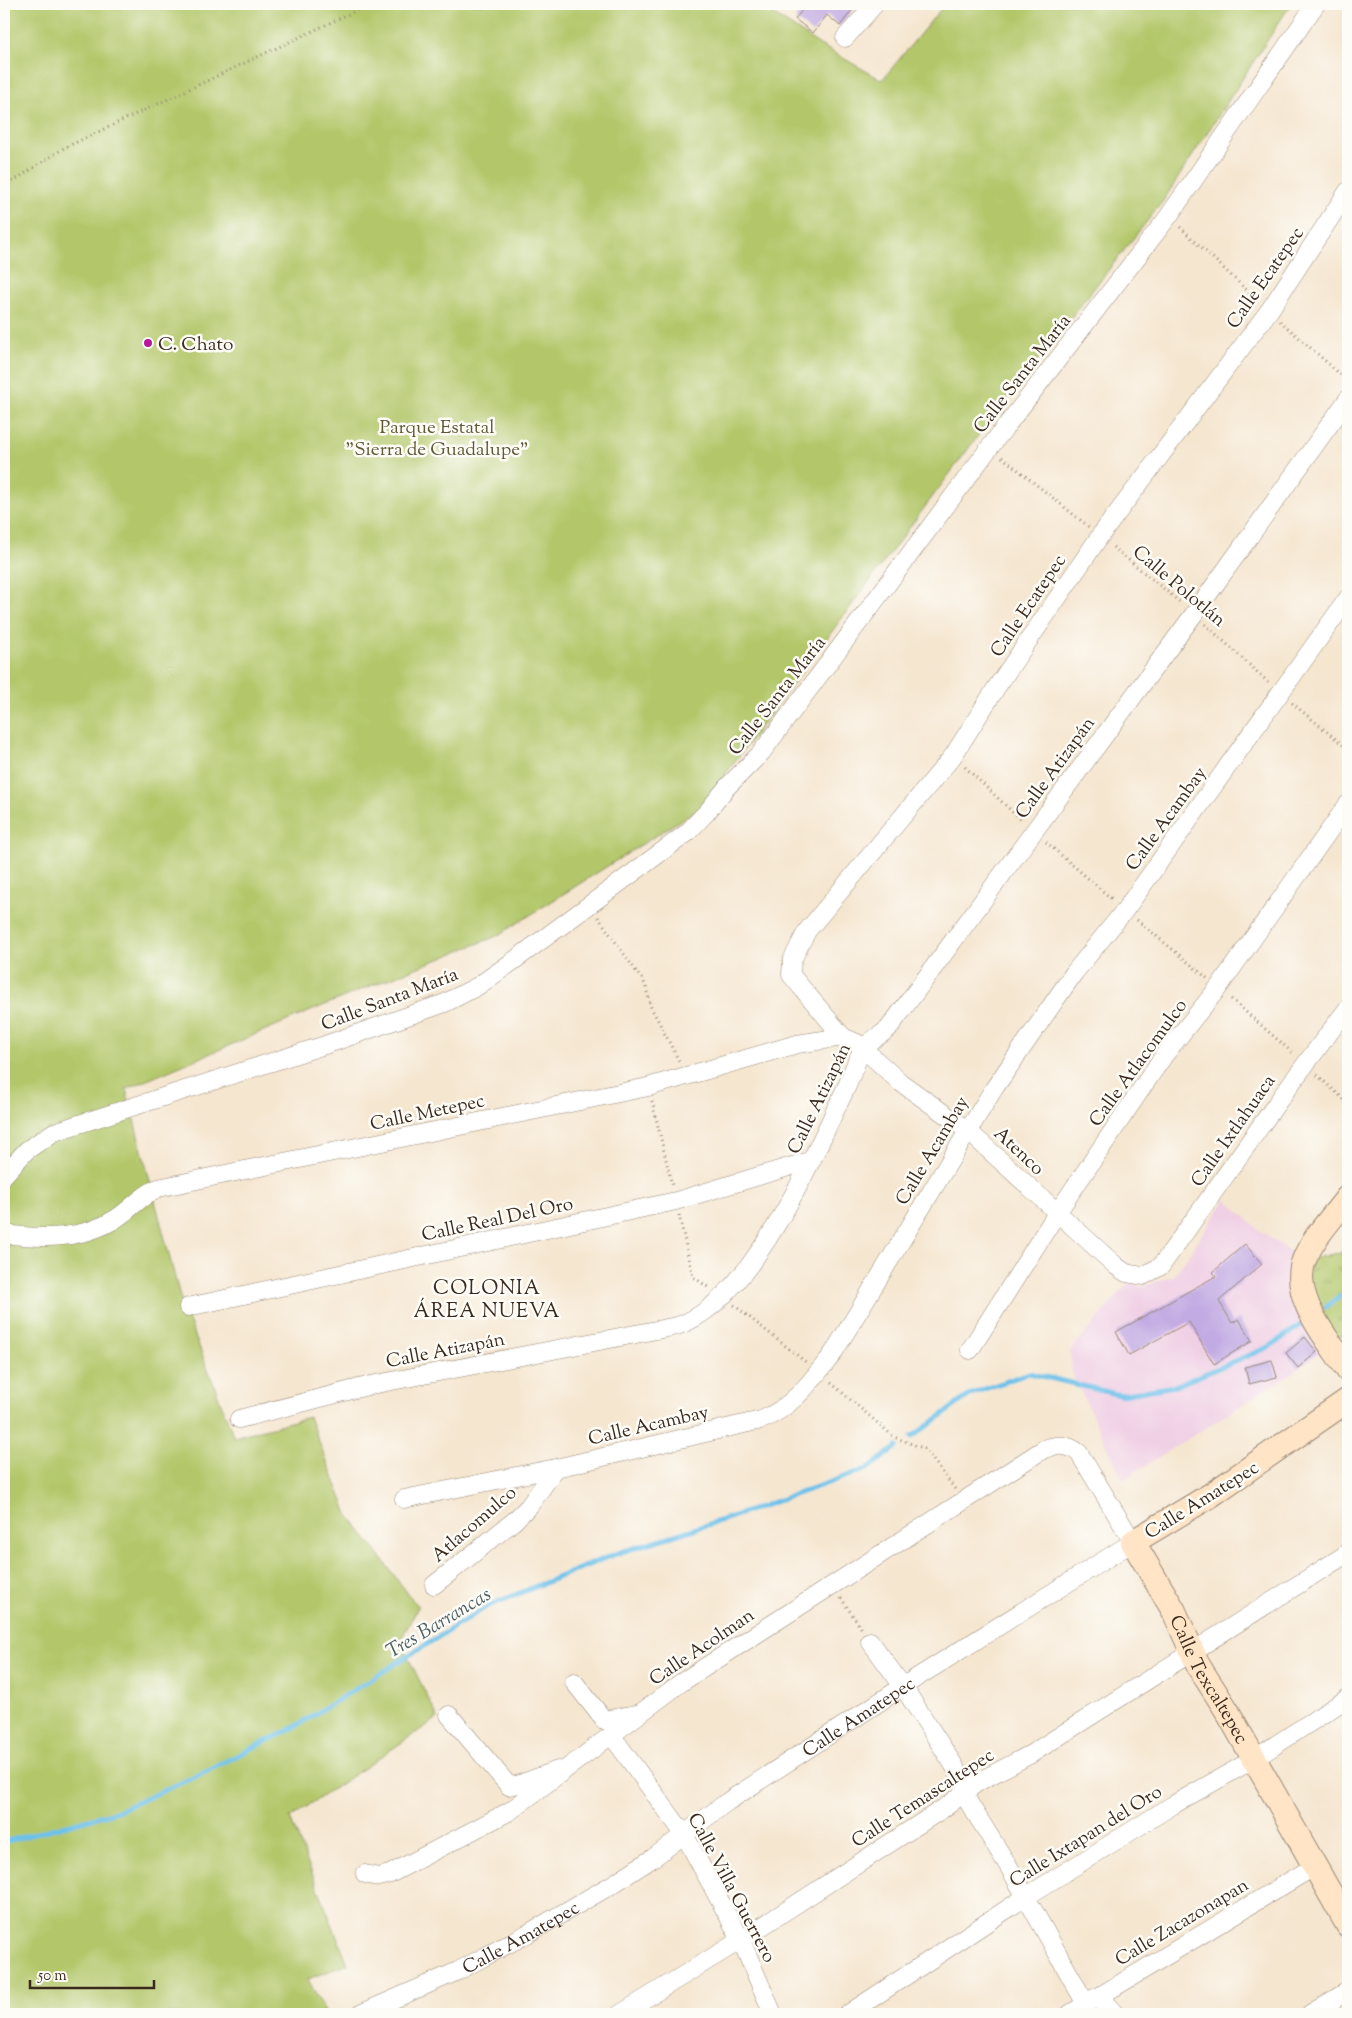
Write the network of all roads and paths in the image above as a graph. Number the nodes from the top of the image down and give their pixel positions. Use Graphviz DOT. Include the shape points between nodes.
graph roads {
  1 [pos="370,4"];
  2 [pos="875,4"];
  3 [pos="1316,4"];
  4 [pos="845,38"];
  5 [pos="4,187"];
  6 [pos="1348,191"];
  7 [pos="1348,399"];
  8 [pos="990,447"];
  9 [pos="1100,536"];
  10 [pos="1348,598"];
  11 [pos="1194,614"];
  12 [pos="1281,694"];
  13 [pos="1348,749"];
  14 [pos="1348,804"];
  15 [pos="590,906"];
  16 [pos="1348,1008"];
  17 [pos="843,1037"];
  18 [pos="864,1048"];
  19 [pos="1306,1065"];
  20 [pos="686,1075"];
  21 [pos="648,1086"];
  22 [pos="1348,1103"];
  23 [pos="967,1130"];
  24 [pos="812,1160"];
  25 [pos="4,1175"];
  26 [pos="1348,1197"];
  27 [pos="676,1201"];
  28 [pos="1057,1213"];
  29 [pos="4,1234"];
  30 [pos="1149,1274"];
  31 [pos="723,1298"];
  32 [pos="188,1307"];
  33 [pos="970,1350"];
  34 [pos="1348,1370"];
  35 [pos="818,1372"];
  36 [pos="1348,1400"];
  37 [pos="238,1419"];
  38 [pos="1061,1445"];
  39 [pos="556,1468"];
  40 [pos="404,1499"];
  41 [pos="965,1501"];
  42 [pos="1132,1542"];
  43 [pos="1348,1553"];
  44 [pos="434,1585"];
  45 [pos="833,1586"];
  46 [pos="870,1641"];
  47 [pos="1192,1654"];
  48 [pos="574,1682"];
  49 [pos="904,1688"];
  50 [pos="1348,1698"];
  51 [pos="643,1712"];
  52 [pos="449,1715"];
  53 [pos="612,1736"];
  54 [pos="1254,1758"];
  55 [pos="566,1770"];
  56 [pos="965,1793"];
  57 [pos="684,1834"];
  58 [pos="1314,1866"];
  59 [pos="366,1874"];
  60 [pos="1024,1898"];
  61 [pos="1348,1924"];
  62 [pos="742,1940"];
  63 [pos="1348,1991"];
  64 [pos="1090,2001"];
  65 [pos="360,2014"];
  66 [pos="620,2014"];
  67 [pos="773,2014"];
  68 [pos="848,2014"];
  69 [pos="1070,2014"];
  70 [pos="1115,2014"];
  71 [pos="1310,2014"];
  1 -- 5 [label="path" via="64,148"];
  2 -- 4 [label="street"];
  3 -- 8 [label="street, Calle Santa María" via="1168,217"];
  6 -- 9 [label="street, Calle Ecatepec" via="1268,311"];
  7 -- 11 [label="street, Calle Atizapán"];
  8 -- 9 [label="path, Calle Polotlán"];
  8 -- 15 [label="street, Calle Santa María" via="761,753 686,833"];
  9 -- 11 [label="path, Calle Polotlán"];
  9 -- 17 [label="street, Calle Ecatepec" via="996,688 954,756 807,931 792,960 790,975"];
  10 -- 12 [label="street, Calle Acambay"];
  11 -- 12 [label="path, Calle Polotlán"];
  11 -- 18 [label="street, Calle Atizapán" via="889,1028"];
  12 -- 13 [label="path, Calle Polotlán"];
  12 -- 23 [label="street, Calle Acambay" via="1125,910 1074,973"];
  14 -- 28 [label="street, Calle Atlacomulco" via="1218,988 1165,1054"];
  15 -- 20 [label="path" via="645,984 651,1007"];
  15 -- 25 [label="street, Calle Santa María" via="478,986 445,1003 54,1132 27,1150"];
  16 -- 19 [label="street, Calle Ixtlahuaca"];
  17 -- 18 [label="street"];
  17 -- 20 [label="street, Calle Metepec" via="797,1044"];
  18 -- 23 [label="street, Atenco" via="900,1082"];
  18 -- 24 [label="street, Calle Atizapán"];
  19 -- 22 [label="path"];
  19 -- 30 [label="street, Calle Ixtlahuaca" via="1161,1266"];
  20 -- 21 [label="street, Calle Metepec"];
  21 -- 27 [label="path"];
  21 -- 29 [label="street, Calle Metepec" via="158,1188 147,1193 119,1217 80,1233 53,1238"];
  23 -- 28 [label="street, Atenco"];
  23 -- 35 [label="street, Calle Acambay" via="876,1283"];
  24 -- 27 [label="street, Calle Real Del Oro"];
  24 -- 31 [label="street, Calle Atizapán" via="771,1232"];
  26 -- 34 [label="street" via="1310,1247 1302,1270 1304,1296 1310,1310"];
  27 -- 31 [label="path" via="693,1277"];
  27 -- 32 [label="street, Calle Real Del Oro"];
  28 -- 30 [label="street, Atenco" via="1126,1273"];
  28 -- 33 [label="street, Calle Atlacomulco"];
  31 -- 35 [label="path" via="752,1317"];
  31 -- 37 [label="street, Calle Atizapán" via="693,1320 677,1326 371,1385"];
  35 -- 39 [label="street, Calle Acambay" via="799,1395 774,1415"];
  35 -- 41 [label="path" via="894,1437 925,1449"];
  36 -- 42 [label="street, Calle Amatepec" via="1211,1495"];
  38 -- 41 [label="street, Calle Acolman" via="1044,1449"];
  38 -- 42 [label="street, Calle Texcaltepec" via="1079,1453"];
  39 -- 40 [label="street, Calle Acambay"];
  39 -- 44 [label="street, Atlacomulco" via="529,1506"];
  41 -- 45 [label="street, Calle Acolman"];
  42 -- 47 [label="street, Calle Texcaltepec" via="1174,1611"];
  42 -- 49 [label="street, Calle Amatepec"];
  43 -- 47 [label="street, Calle Temascaltepec"];
  45 -- 46 [label="path"];
  45 -- 51 [label="street, Calle Acolman" via="682,1682"];
  46 -- 49 [label="street"];
  47 -- 54 [label="street, Calle Texcaltepec"];
  47 -- 56 [label="street, Calle Temascaltepec" via="1031,1754 978,1782"];
  48 -- 51 [label="street" via="604,1720"];
  49 -- 56 [label="street" via="955,1767"];
  49 -- 57 [label="street, Calle Amatepec" via="726,1802"];
  50 -- 54 [label="street, Calle Ixtapan del Oro"];
  51 -- 53 [label="street, Calle Acolman"];
  52 -- 55 [label="street" via="509,1786 549,1772"];
  53 -- 55 [label="street, Calle Acolman"];
  53 -- 57 [label="street, Calle Villa Guerrero"];
  54 -- 58 [label="street, Calle Texcaltepec"];
  54 -- 60 [label="street, Calle Ixtapan del Oro"];
  55 -- 59 [label="street, Calle Acolman" via="510,1811 468,1835 384,1877"];
  56 -- 60 [label="street"];
  56 -- 62 [label="street, Calle Temascaltepec"];
  57 -- 62 [label="street, Calle Villa Guerrero"];
  57 -- 65 [label="street, Calle Amatepec" via="621,1879 527,1934 458,1971"];
  58 -- 61 [label="street, Calle Texcaltepec"];
  58 -- 64 [label="street, Calle Zacazonapan"];
  60 -- 64 [label="street"];
  60 -- 68 [label="street, Calle Ixtapan del Oro"];
  62 -- 66 [label="street, Calle Temascaltepec"];
  62 -- 67 [label="street, Calle Villa Guerrero"];
  63 -- 71 [label="street"];
  64 -- 69 [label="street, Calle Zacazonapan"];
  64 -- 70 [label="street" via="1107,2005"];
}
